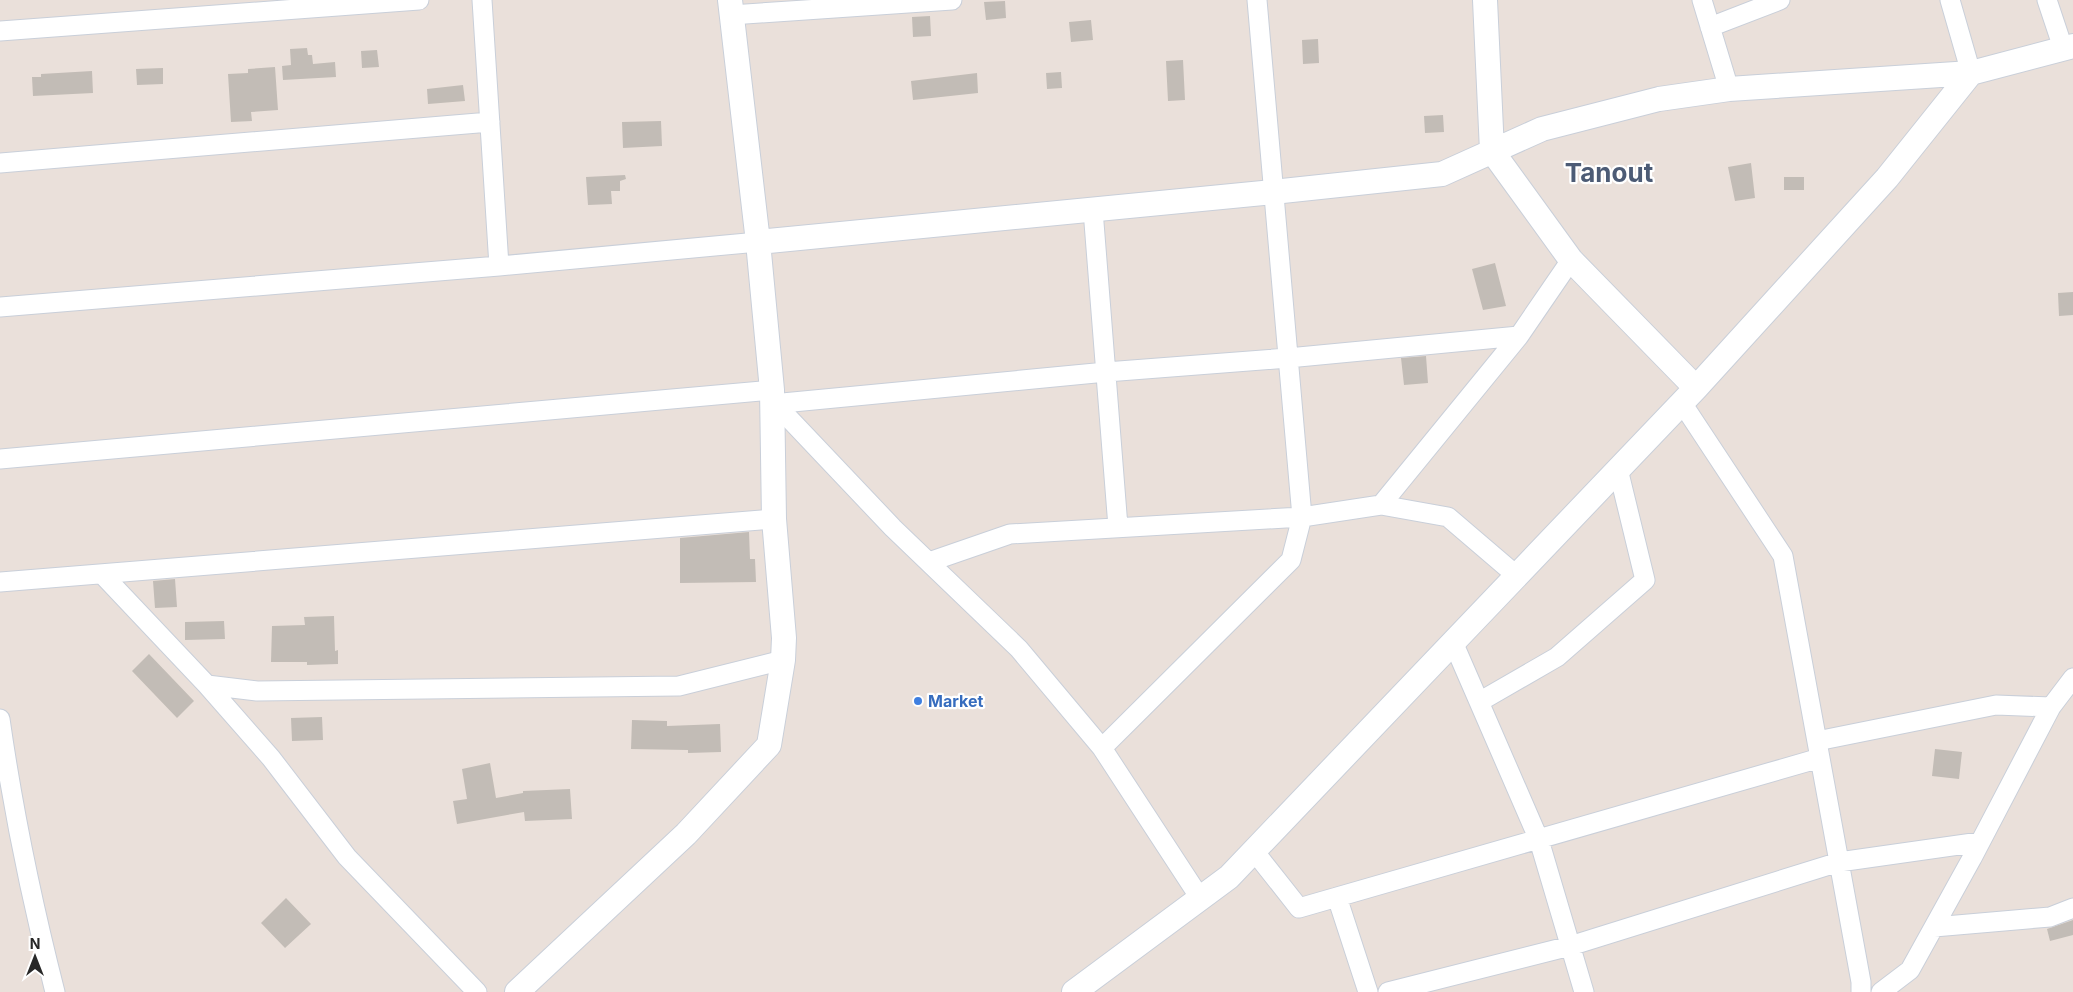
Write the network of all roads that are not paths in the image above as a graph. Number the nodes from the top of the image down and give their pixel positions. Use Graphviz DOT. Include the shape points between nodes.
graph roads {
  1 [pos="419,0"];
  2 [pos="482,0"];
  3 [pos="946,0"];
  4 [pos="952,0"];
  5 [pos="1256,0"];
  6 [pos="1485,0"];
  7 [pos="1702,0"];
  8 [pos="1780,0"];
  9 [pos="1950,0"];
  10 [pos="2047,0"];
  11 [pos="730,7"];
  12 [pos="1710,27"];
  13 [pos="0,30"];
  14 [pos="2068,47"];
  15 [pos="1971,73"];
  16 [pos="1730,89"];
  17 [pos="490,122"];
  18 [pos="1492,151"];
  19 [pos="0,163"];
  20 [pos="1274,192"];
  21 [pos="1093,210"];
  22 [pos="758,242"];
  23 [pos="1571,260"];
  24 [pos="499,266"];
  25 [pos="0,307"];
  26 [pos="1519,336"];
  27 [pos="1288,358"];
  28 [pos="1106,372"];
  29 [pos="1689,396"];
  30 [pos="772,397"];
  31 [pos="0,459"];
  32 [pos="1618,470"];
  33 [pos="1381,505"];
  34 [pos="1302,516"];
  35 [pos="774,519"];
  36 [pos="1118,527"];
  37 [pos="929,562"];
  38 [pos="102,574"];
  39 [pos="1517,576"];
  40 [pos="0,582"];
  41 [pos="1453,642"];
  42 [pos="784,660"];
  43 [pos="2071,682"];
  44 [pos="207,685"];
  45 [pos="1479,702"];
  46 [pos="2050,707"];
  47 [pos="0,719"];
  48 [pos="1102,748"];
  49 [pos="1819,749"];
  50 [pos="1540,840"];
  51 [pos="1980,842"];
  52 [pos="1254,851"];
  53 [pos="1839,862"];
  54 [pos="1337,897"];
  55 [pos="1200,898"];
  56 [pos="2073,908"];
  57 [pos="1934,927"];
  58 [pos="1570,946"];
  59 [pos="55,992"];
  60 [pos="477,992"];
  61 [pos="517,992"];
  62 [pos="1074,992"];
  63 [pos="1368,992"];
  64 [pos="1388,992"];
  65 [pos="1584,992"];
  66 [pos="1861,992"];
  67 [pos="1881,992"];
  1 -- 13 [label="street"];
  2 -- 17 [label="street"];
  3 -- 4 [label="street"];
  3 -- 11 [label="street"];
  5 -- 20 [label="street"];
  6 -- 18 [label="street"];
  7 -- 12 [label="street"];
  8 -- 12 [label="street"];
  9 -- 15 [label="street"];
  10 -- 14 [label="street"];
  11 -- 22 [label="street"];
  12 -- 16 [label="street"];
  14 -- 15 [label="street"];
  15 -- 16 [label="street"];
  15 -- 29 [label="street" via="1888,178"];
  16 -- 18 [label="street" via="1659,99 1542,129"];
  17 -- 19 [label="street"];
  17 -- 24 [label="street"];
  18 -- 20 [label="street" via="1442,174"];
  18 -- 23 [label="street"];
  20 -- 21 [label="street"];
  20 -- 27 [label="street"];
  21 -- 22 [label="street"];
  21 -- 28 [label="street"];
  22 -- 24 [label="street"];
  22 -- 30 [label="street"];
  23 -- 26 [label="street"];
  23 -- 29 [label="street"];
  24 -- 25 [label="street"];
  26 -- 27 [label="street"];
  26 -- 33 [label="street"];
  27 -- 28 [label="street"];
  27 -- 34 [label="street"];
  28 -- 30 [label="street"];
  28 -- 36 [label="street"];
  29 -- 32 [label="street"];
  29 -- 49 [label="street" via="1783,556"];
  30 -- 31 [label="street"];
  30 -- 35 [label="street"];
  30 -- 37 [label="street" via="893,528"];
  32 -- 39 [label="street"];
  32 -- 45 [label="street" via="1645,580 1557,657"];
  33 -- 34 [label="street"];
  33 -- 39 [label="street" via="1448,517"];
  34 -- 36 [label="street"];
  34 -- 48 [label="street" via="1291,560"];
  35 -- 38 [label="street"];
  35 -- 42 [label="street"];
  36 -- 37 [label="street" via="1010,534"];
  37 -- 48 [label="street" via="1020,649"];
  38 -- 40 [label="street"];
  38 -- 44 [label="street"];
  39 -- 41 [label="street"];
  41 -- 45 [label="street"];
  41 -- 52 [label="street"];
  42 -- 44 [label="street" via="679,686 257,691"];
  42 -- 61 [label="street" via="769,745 686,834"];
  43 -- 46 [label="street"];
  44 -- 60 [label="street" via="271,758 347,858"];
  45 -- 50 [label="street"];
  46 -- 49 [label="street" via="1996,705"];
  46 -- 51 [label="street"];
  47 -- 59 [label="street" via="37,920"];
  48 -- 55 [label="street"];
  49 -- 50 [label="street"];
  49 -- 53 [label="street"];
  50 -- 54 [label="street"];
  50 -- 58 [label="street"];
  51 -- 53 [label="street"];
  51 -- 57 [label="street"];
  52 -- 54 [label="street" via="1299,908"];
  52 -- 55 [label="street" via="1229,877"];
  53 -- 58 [label="street"];
  53 -- 66 [label="street"];
  54 -- 63 [label="street"];
  55 -- 62 [label="street"];
  56 -- 57 [label="street" via="2050,917"];
  57 -- 67 [label="street" via="1910,970"];
  58 -- 64 [label="street"];
  58 -- 65 [label="street"];
}
